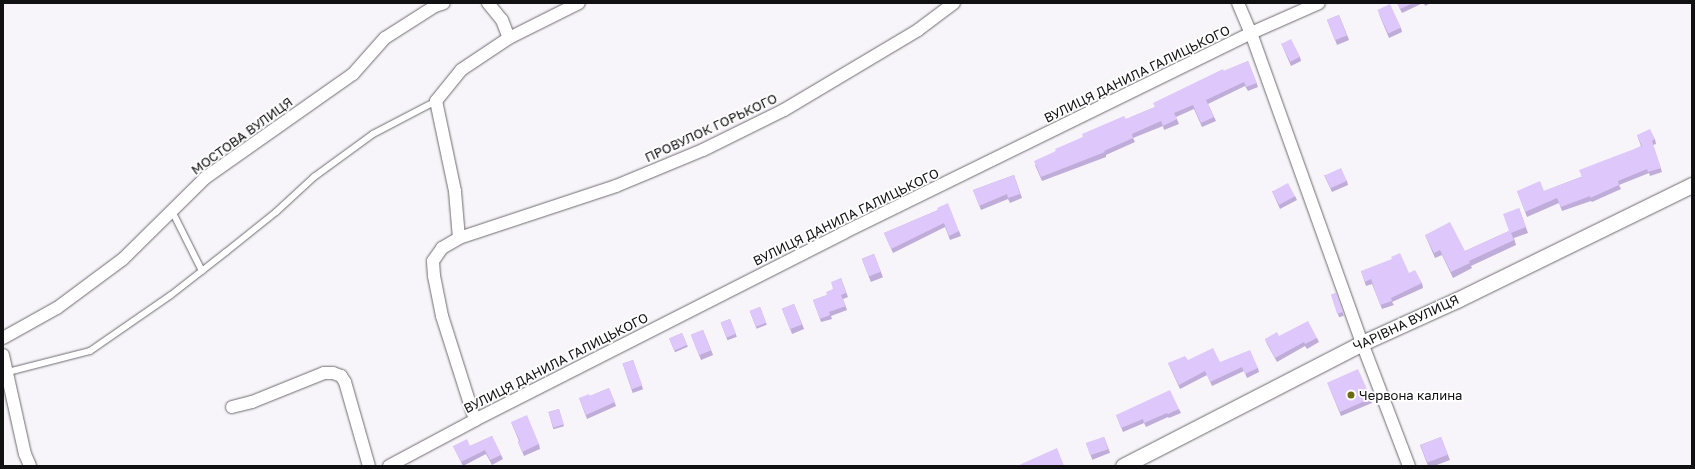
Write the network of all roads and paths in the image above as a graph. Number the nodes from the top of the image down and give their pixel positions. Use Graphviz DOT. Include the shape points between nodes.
graph roads {
  1 [pos="444,3"];
  2 [pos="488,3"];
  3 [pos="578,3"];
  4 [pos="954,3"];
  5 [pos="1238,3"];
  6 [pos="1319,3"];
  7 [pos="1251,33"];
  8 [pos="509,38"];
  9 [pos="436,101"];
  10 [pos="1692,185"];
  11 [pos="172,211"];
  12 [pos="459,238"];
  13 [pos="202,270"];
  14 [pos="3,338"];
  15 [pos="1362,343"];
  16 [pos="3,355"];
  17 [pos="8,372"];
  18 [pos="232,407"];
  19 [pos="475,420"];
  20 [pos="30,466"];
  21 [pos="369,466"];
  22 [pos="389,466"];
  23 [pos="1123,466"];
  24 [pos="1409,466"];
  1 -- 11 [label="street, МОСТОВА ВУЛИЦЯ" via="435,6 385,38 353,74 205,178"];
  2 -- 8 [label="street" via="502,20"];
  3 -- 8 [label="street"];
  4 -- 12 [label="street, ПРОВУЛОК ГОРЬКОГО" via="918,30 784,110 709,146 616,186"];
  5 -- 7 [label="street"];
  6 -- 7 [label="street, ВУЛИЦЯ ДАНИЛА ГАЛИЦЬКОГО"];
  7 -- 15 [label="street"];
  7 -- 19 [label="street, ВУЛИЦЯ ДАНИЛА ГАЛИЦЬКОГО" via="843,233"];
  8 -- 9 [label="street" via="461,70"];
  9 -- 12 [label="street" via="455,191"];
  9 -- 13 [label="lane" via="373,134 314,178 276,212"];
  10 -- 15 [label="street, ЧАРІВНА ВУЛИЦЯ" via="1457,300"];
  11 -- 13 [label="lane"];
  11 -- 14 [label="street, МОСТОВА ВУЛИЦЯ" via="117,263 57,308"];
  12 -- 19 [label="street, ПРОВУЛОК ГОРЬКОГО" via="442,248 433,262 434,276 442,316"];
  13 -- 17 [label="lane" via="90,351"];
  15 -- 23 [label="street, ЧАРІВНА ВУЛИЦЯ"];
  15 -- 24 [label="street"];
  16 -- 17 [label="street"];
  17 -- 20 [label="street" via="25,454"];
  18 -- 21 [label="street" via="252,402 324,373 334,373 345,382"];
  19 -- 22 [label="street, ВУЛИЦЯ ДАНИЛА ГАЛИЦЬКОГО"];
}
